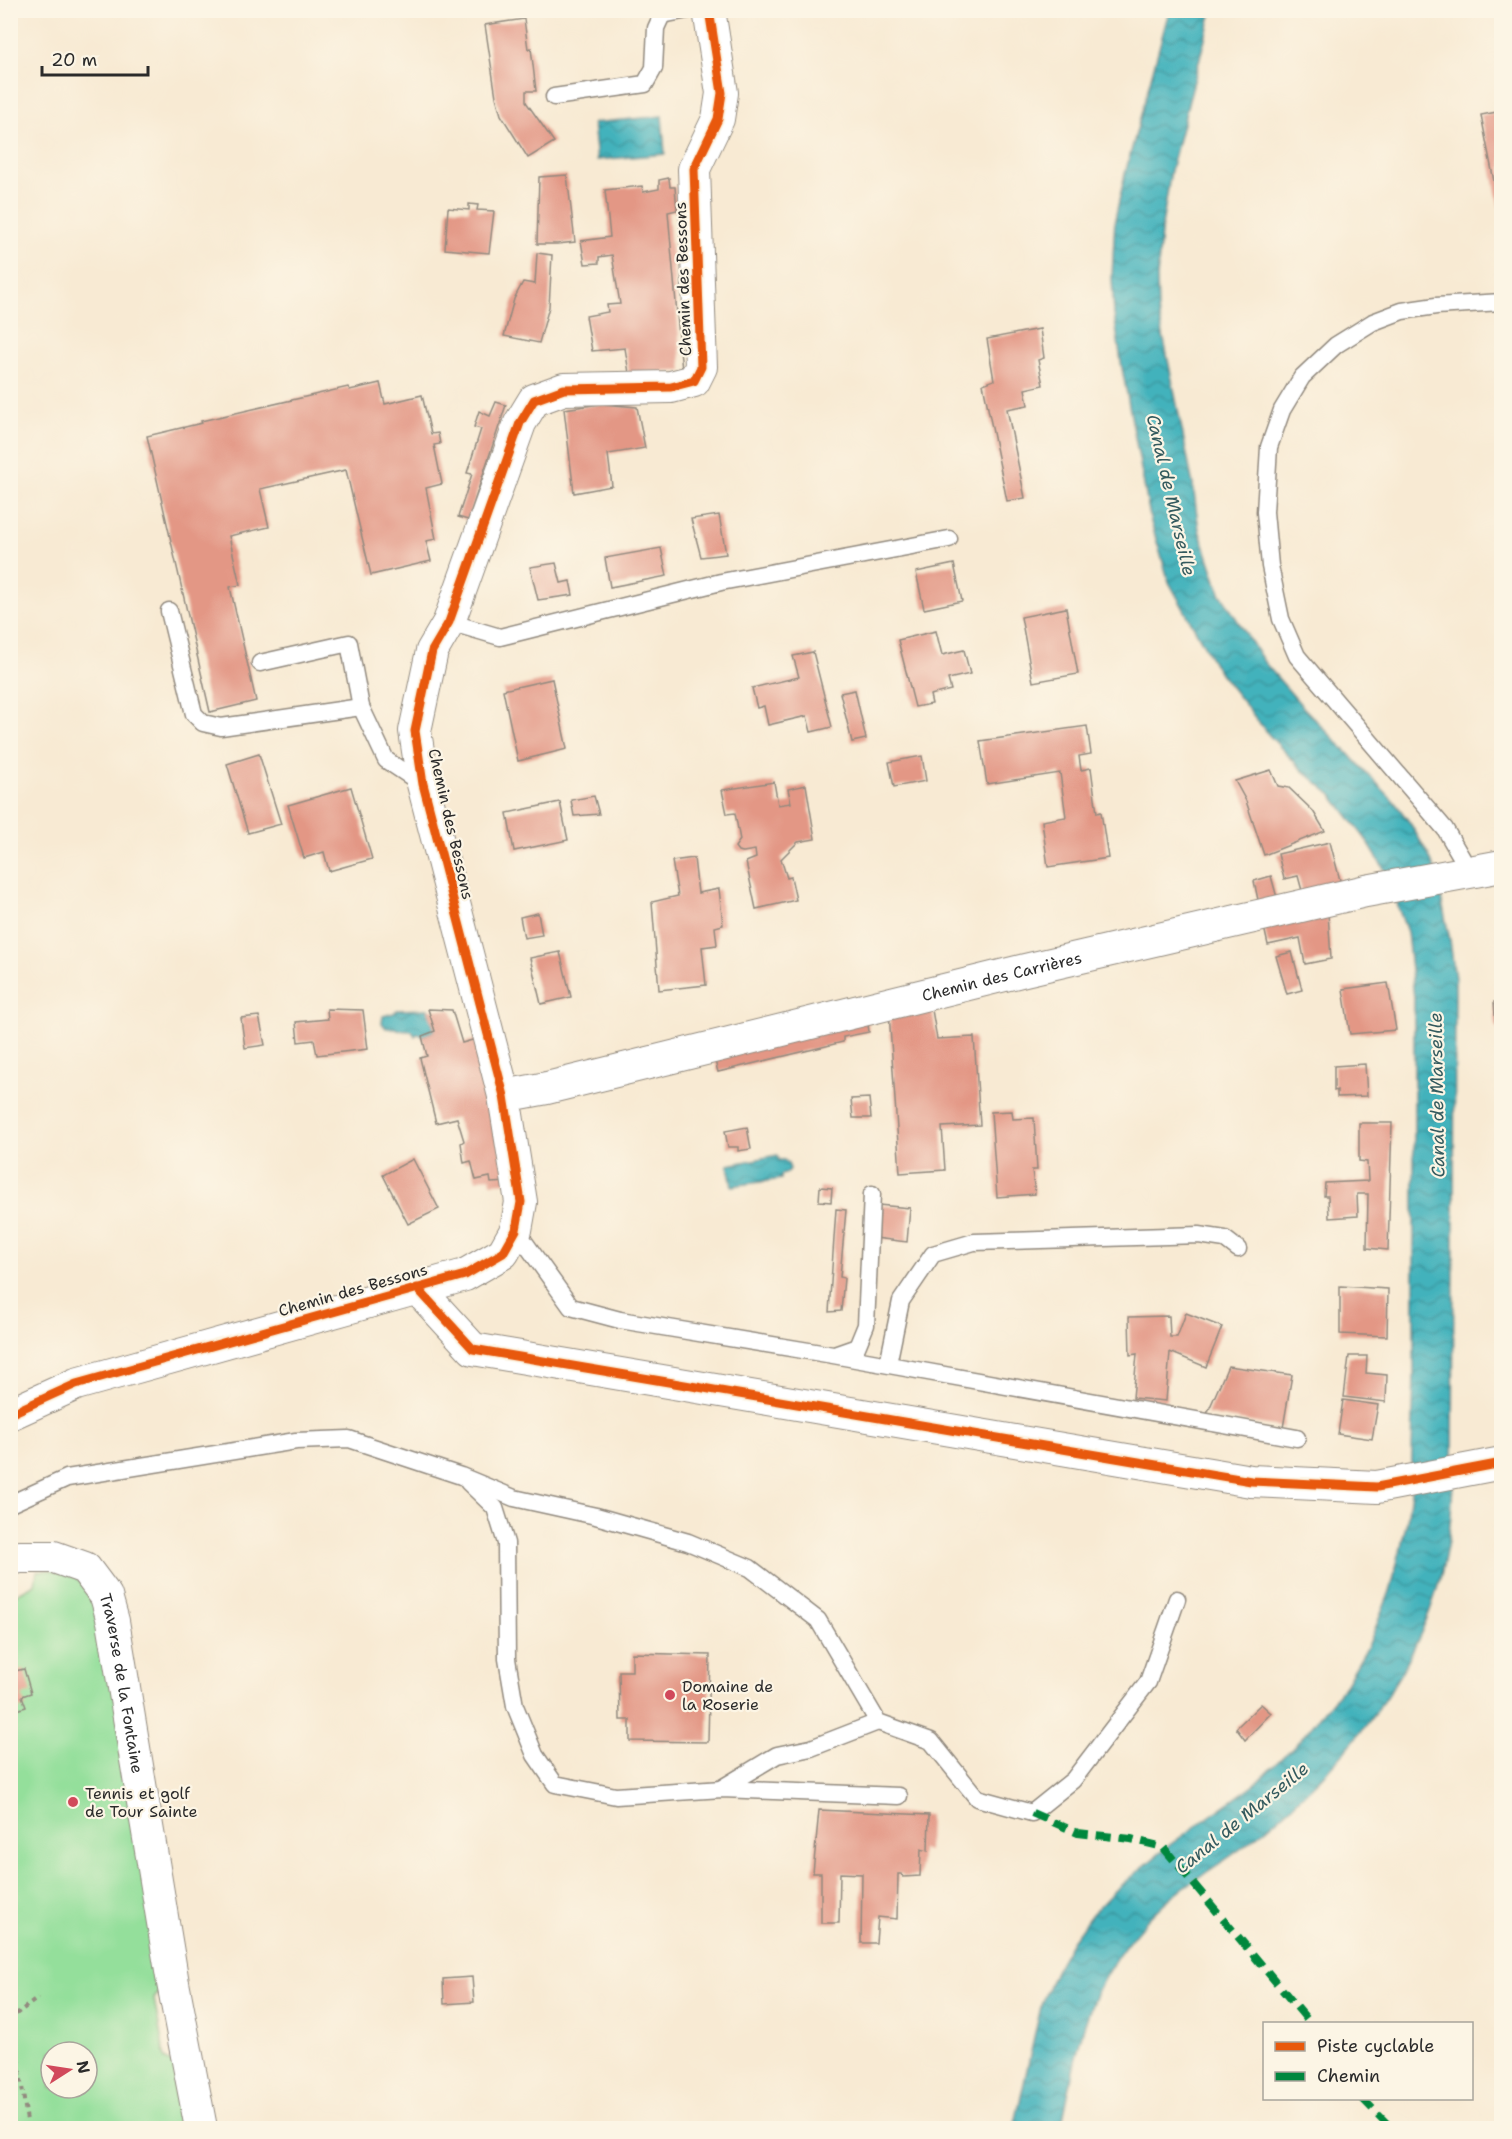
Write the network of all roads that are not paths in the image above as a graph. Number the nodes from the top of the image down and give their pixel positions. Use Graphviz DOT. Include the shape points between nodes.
graph roads {
  1 [pos="688,10"];
  2 [pos="710,10"];
  3 [pos="554,97"];
  4 [pos="1502,302"];
  5 [pos="950,539"];
  6 [pos="169,611"];
  7 [pos="449,622"];
  8 [pos="260,663"];
  9 [pos="361,707"];
  10 [pos="423,784"];
  11 [pos="1502,866"];
  12 [pos="1470,872"];
  13 [pos="504,1096"];
  14 [pos="872,1194"];
  15 [pos="516,1230"];
  16 [pos="1238,1249"];
  17 [pos="417,1288"];
  18 [pos="833,1355"];
  19 [pos="888,1364"];
  20 [pos="10,1414"];
  21 [pos="1297,1438"];
  22 [pos="1498,1463"];
  23 [pos="461,1476"];
  24 [pos="10,1504"];
  25 [pos="10,1559"];
  26 [pos="1177,1599"];
  27 [pos="878,1722"];
  28 [pos="722,1789"];
  29 [pos="899,1796"];
  30 [pos="201,2128"];
  1 -- 3 [label="lane" via="662,15 656,28 654,68 645,84"];
  2 -- 7 [label="street, Chemin des Bessons" via="722,93 718,119 694,169 701,367 694,381 671,387 564,389 534,400 520,423"];
  4 -- 12 [label="lane" via="1402,311 1373,322 1336,345 1302,377 1281,410 1269,447 1265,512 1270,566 1281,619 1297,656 1445,830"];
  5 -- 7 [label="lane" via="721,582 500,637"];
  6 -- 9 [label="lane" via="194,714 203,723 221,727"];
  7 -- 10 [label="street, Chemin des Bessons" via="432,651 415,731"];
  8 -- 9 [label="lane" via="349,643"];
  9 -- 10 [label="lane" via="386,760"];
  10 -- 13 [label="street, Chemin des Bessons"];
  11 -- 12 [label="street, Chemin des Carrières"];
  12 -- 13 [label="street, Chemin des Carrières" via="1366,891 1025,970"];
  13 -- 15 [label="street, Chemin des Bessons" via="521,1202"];
  14 -- 18 [label="lane" via="866,1325 857,1347"];
  15 -- 17 [label="street, Chemin des Bessons" via="502,1253 465,1275"];
  15 -- 18 [label="lane" via="571,1307 620,1320"];
  16 -- 19 [label="lane" via="1225,1239 1199,1235 975,1242 933,1254 901,1301"];
  17 -- 20 [label="street, Chemin des Bessons" via="76,1384"];
  17 -- 22 [label="street" via="473,1349 1251,1481 1377,1487"];
  18 -- 19 [label="lane"];
  19 -- 21 [label="lane"];
  23 -- 24 [label="lane" via="349,1439 296,1441 67,1478"];
  23 -- 27 [label="lane" via="514,1498 688,1542 750,1568 818,1620"];
  23 -- 28 [label="lane" via="495,1508 507,1543 507,1659 514,1706 535,1755 555,1784 616,1796"];
  25 -- 30 [label="street, Traverse de la Fontaine" via="54,1557 85,1568 106,1596"];
  26 -- 27 [label="lane" via="1148,1682 1072,1780 1032,1813 977,1798 931,1741"];
  27 -- 28 [label="lane" via="811,1748 777,1755"];
  28 -- 29 [label="lane"];
}
